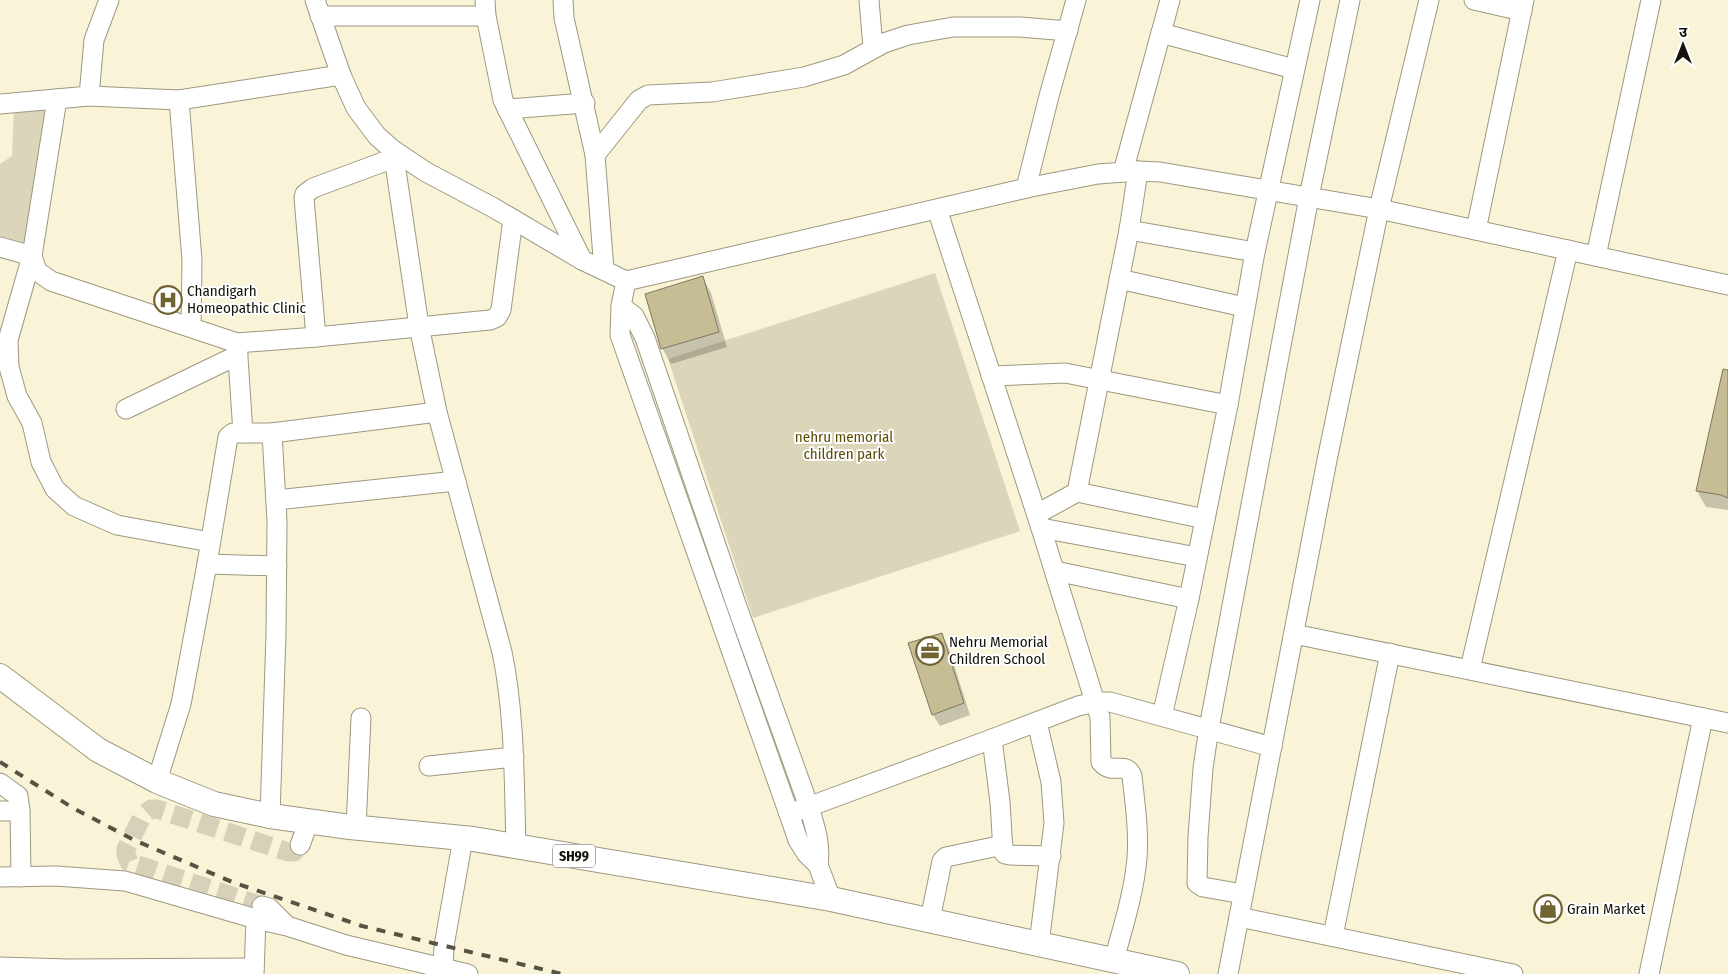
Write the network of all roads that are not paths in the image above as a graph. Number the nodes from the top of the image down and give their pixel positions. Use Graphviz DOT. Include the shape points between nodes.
graph roads {
  1 [pos="109,0"];
  2 [pos="563,0"];
  3 [pos="868,0"];
  4 [pos="1076,0"];
  5 [pos="1170,0"];
  6 [pos="1310,0"];
  7 [pos="1350,0"];
  8 [pos="1428,0"];
  9 [pos="1474,0"];
  10 [pos="1652,0"];
  11 [pos="1523,6"];
  12 [pos="318,8"];
  13 [pos="486,8"];
  14 [pos="1068,31"];
  15 [pos="1161,33"];
  16 [pos="873,48"];
  17 [pos="1294,69"];
  18 [pos="341,75"];
  19 [pos="89,96"];
  20 [pos="57,99"];
  21 [pos="179,100"];
  22 [pos="585,103"];
  23 [pos="0,104"];
  24 [pos="506,109"];
  25 [pos="394,154"];
  26 [pos="595,155"];
  27 [pos="1131,171"];
  28 [pos="1026,188"];
  29 [pos="1269,189"];
  30 [pos="1309,197"];
  31 [pos="937,209"];
  32 [pos="1380,209"];
  33 [pos="513,219"];
  34 [pos="1129,230"];
  35 [pos="1476,230"];
  36 [pos="0,247"];
  37 [pos="1568,250"];
  38 [pos="1255,252"];
  39 [pos="32,256"];
  40 [pos="1596,256"];
  41 [pos="582,260"];
  42 [pos="604,270"];
  43 [pos="1119,279"];
  44 [pos="626,281"];
  45 [pos="1728,285"];
  46 [pos="621,306"];
  47 [pos="1244,307"];
  48 [pos="419,326"];
  49 [pos="190,327"];
  50 [pos="316,337"];
  51 [pos="238,349"];
  52 [pos="991,376"];
  53 [pos="1099,380"];
  54 [pos="1228,405"];
  55 [pos="126,409"];
  56 [pos="437,412"];
  57 [pos="243,433"];
  58 [pos="272,433"];
  59 [pos="456,481"];
  60 [pos="1077,492"];
  61 [pos="276,500"];
  62 [pos="1205,519"];
  63 [pos="1039,521"];
  64 [pos="210,542"];
  65 [pos="1197,557"];
  66 [pos="207,564"];
  67 [pos="277,566"];
  68 [pos="1055,571"];
  69 [pos="1189,599"];
  70 [pos="736,604"];
  71 [pos="717,611"];
  72 [pos="1294,634"];
  73 [pos="1390,653"];
  74 [pos="1470,669"];
  75 [pos="0,676"];
  76 [pos="1095,702"];
  77 [pos="1162,716"];
  78 [pos="362,718"];
  79 [pos="1703,718"];
  80 [pos="1037,722"];
  81 [pos="1728,723"];
  82 [pos="1208,728"];
  83 [pos="992,739"];
  84 [pos="1272,747"];
  85 [pos="514,757"];
  86 [pos="429,766"];
  87 [pos="157,781"];
  88 [pos="0,783"];
  89 [pos="809,807"];
  90 [pos="0,811"];
  91 [pos="20,811"];
  92 [pos="789,814"];
  93 [pos="270,816"];
  94 [pos="309,821"];
  95 [pos="356,828"];
  96 [pos="463,838"];
  97 [pos="300,845"];
  98 [pos="1003,845"];
  99 [pos="516,846"];
  100 [pos="1051,856"];
  101 [pos="818,865"];
  102 [pos="0,877"];
  103 [pos="21,877"];
  104 [pos="1243,894"];
  105 [pos="831,899"];
  106 [pos="259,912"];
  107 [pos="1239,917"];
  108 [pos="930,920"];
  109 [pos="1333,936"];
  110 [pos="1039,944"];
  111 [pos="1114,960"];
  112 [pos="0,966"];
  113 [pos="1459,968"];
  114 [pos="68,971"];
  115 [pos="158,971"];
  116 [pos="254,971"];
  117 [pos="445,971"];
  118 [pos="468,974"];
  119 [pos="1177,974"];
  120 [pos="1228,974"];
  121 [pos="1513,974"];
  122 [pos="1649,974"];
  1 -- 19 [label="street" via="94,40"];
  2 -- 22 [label="street" via="564,18"];
  3 -- 16 [label="street"];
  4 -- 14 [label="street"];
  5 -- 15 [label="street"];
  6 -- 17 [label="street"];
  7 -- 30 [label="street"];
  8 -- 32 [label="street"];
  9 -- 11 [label="street"];
  10 -- 40 [label="street"];
  11 -- 35 [label="street"];
  12 -- 13 [label="street"];
  12 -- 18 [label="street"];
  13 -- 24 [label="street"];
  14 -- 16 [label="street" via="953,27 908,35"];
  14 -- 28 [label="street"];
  15 -- 17 [label="street"];
  15 -- 27 [label="street"];
  16 -- 26 [label="street" via="844,65 804,77 712,92 648,95 639,100"];
  17 -- 29 [label="street"];
  18 -- 21 [label="street"];
  18 -- 25 [label="street" via="356,108"];
  19 -- 20 [label="street"];
  19 -- 21 [label="street"];
  20 -- 23 [label="street"];
  20 -- 39 [label="street"];
  21 -- 49 [label="street" via="192,260"];
  22 -- 24 [label="street"];
  22 -- 26 [label="street"];
  24 -- 41 [label="street"];
  25 -- 33 [label="street"];
  25 -- 48 [label="street"];
  25 -- 50 [label="street" via="305,194"];
  26 -- 42 [label="street"];
  27 -- 28 [label="street"];
  27 -- 29 [label="street" via="1160,172"];
  27 -- 34 [label="street"];
  28 -- 31 [label="street"];
  29 -- 30 [label="street"];
  29 -- 38 [label="street"];
  30 -- 32 [label="street"];
  30 -- 82 [label="street"];
  31 -- 44 [label="street"];
  31 -- 52 [label="street"];
  32 -- 35 [label="street"];
  32 -- 72 [label="street"];
  33 -- 41 [label="street"];
  33 -- 48 [label="street" via="501,310 497,317"];
  34 -- 38 [label="street"];
  34 -- 43 [label="street"];
  35 -- 37 [label="street"];
  36 -- 39 [label="street"];
  37 -- 40 [label="street"];
  37 -- 74 [label="street"];
  38 -- 47 [label="street"];
  39 -- 49 [label="street" via="38,271 51,281"];
  39 -- 64 [label="street" via="8,340 8,367 17,396 32,423 41,462 55,489 74,506 117,525"];
  40 -- 45 [label="street"];
  41 -- 42 [label="street"];
  42 -- 44 [label="street"];
  43 -- 47 [label="street"];
  43 -- 53 [label="street"];
  44 -- 46 [label="street"];
  46 -- 70 [label="street" via="639,324"];
  46 -- 71 [label="street" via="620,335"];
  47 -- 54 [label="street"];
  48 -- 50 [label="street"];
  48 -- 56 [label="street"];
  49 -- 51 [label="street"];
  50 -- 51 [label="street"];
  51 -- 55 [label="street"];
  51 -- 57 [label="street"];
  52 -- 53 [label="street" via="1053,372"];
  52 -- 63 [label="street"];
  53 -- 54 [label="street"];
  53 -- 60 [label="street"];
  54 -- 62 [label="street"];
  56 -- 58 [label="street"];
  56 -- 59 [label="street"];
  57 -- 58 [label="street"];
  57 -- 64 [label="street" via="233,433 228,437"];
  58 -- 61 [label="street"];
  59 -- 61 [label="street"];
  59 -- 85 [label="street" via="509,686"];
  60 -- 62 [label="street"];
  60 -- 63 [label="street"];
  61 -- 67 [label="street"];
  62 -- 65 [label="street"];
  63 -- 65 [label="street"];
  63 -- 68 [label="street"];
  64 -- 66 [label="street"];
  65 -- 69 [label="street"];
  66 -- 67 [label="street"];
  66 -- 87 [label="street" via="181,704"];
  67 -- 93 [label="street"];
  68 -- 69 [label="street"];
  68 -- 76 [label="street"];
  69 -- 77 [label="street"];
  70 -- 71 [label="street"];
  70 -- 89 [label="street"];
  71 -- 92 [label="street"];
  72 -- 73 [label="street"];
  72 -- 84 [label="street"];
  73 -- 74 [label="street"];
  73 -- 109 [label="street"];
  74 -- 79 [label="street"];
  75 -- 87 [label="main road, SH99" via="98,750"];
  76 -- 77 [label="street" via="1110,702"];
  76 -- 80 [label="street"];
  76 -- 111 [label="street" via="1100,717 1101,762 1105,767 1130,770 1137,826 1132,897"];
  77 -- 82 [label="street"];
  78 -- 95 [label="street"];
  79 -- 81 [label="street"];
  79 -- 122 [label="street"];
  80 -- 83 [label="street"];
  80 -- 100 [label="street" via="1054,802"];
  82 -- 84 [label="street"];
  82 -- 104 [label="street" via="1198,837 1198,883 1203,887"];
  83 -- 89 [label="street"];
  83 -- 98 [label="street"];
  84 -- 104 [label="street"];
  85 -- 86 [label="street"];
  85 -- 99 [label="street"];
  87 -- 93 [label="main road, SH99" via="214,804"];
  88 -- 91 [label="street" via="18,796"];
  89 -- 92 [label="street"];
  89 -- 101 [label="street" via="820,850"];
  90 -- 91 [label="street"];
  91 -- 103 [label="street"];
  92 -- 101 [label="street" via="803,847"];
  93 -- 94 [label="main road, SH99"];
  94 -- 95 [label="main road, SH99"];
  94 -- 97 [label="street"];
  95 -- 96 [label="main road, SH99"];
  96 -- 99 [label="main road, SH99"];
  96 -- 117 [label="street" via="444,946"];
  98 -- 100 [label="street" via="1005,854"];
  98 -- 108 [label="street" via="946,857 942,861"];
  99 -- 105 [label="main road, SH99"];
  100 -- 110 [label="street"];
  101 -- 105 [label="street"];
  102 -- 103 [label="street"];
  103 -- 106 [label="street" via="125,881"];
  104 -- 107 [label="street"];
  105 -- 108 [label="main road, SH99"];
  106 -- 116 [label="street"];
  106 -- 117 [label="street" via="287,926"];
  107 -- 109 [label="street"];
  107 -- 120 [label="street"];
  108 -- 110 [label="main road, SH99"];
  109 -- 113 [label="street"];
  110 -- 111 [label="main road, SH99"];
  111 -- 119 [label="main road, SH99"];
  112 -- 114 [label="street"];
  113 -- 121 [label="street"];
  114 -- 115 [label="street"];
  115 -- 116 [label="street"];
  117 -- 118 [label="street"];
}
